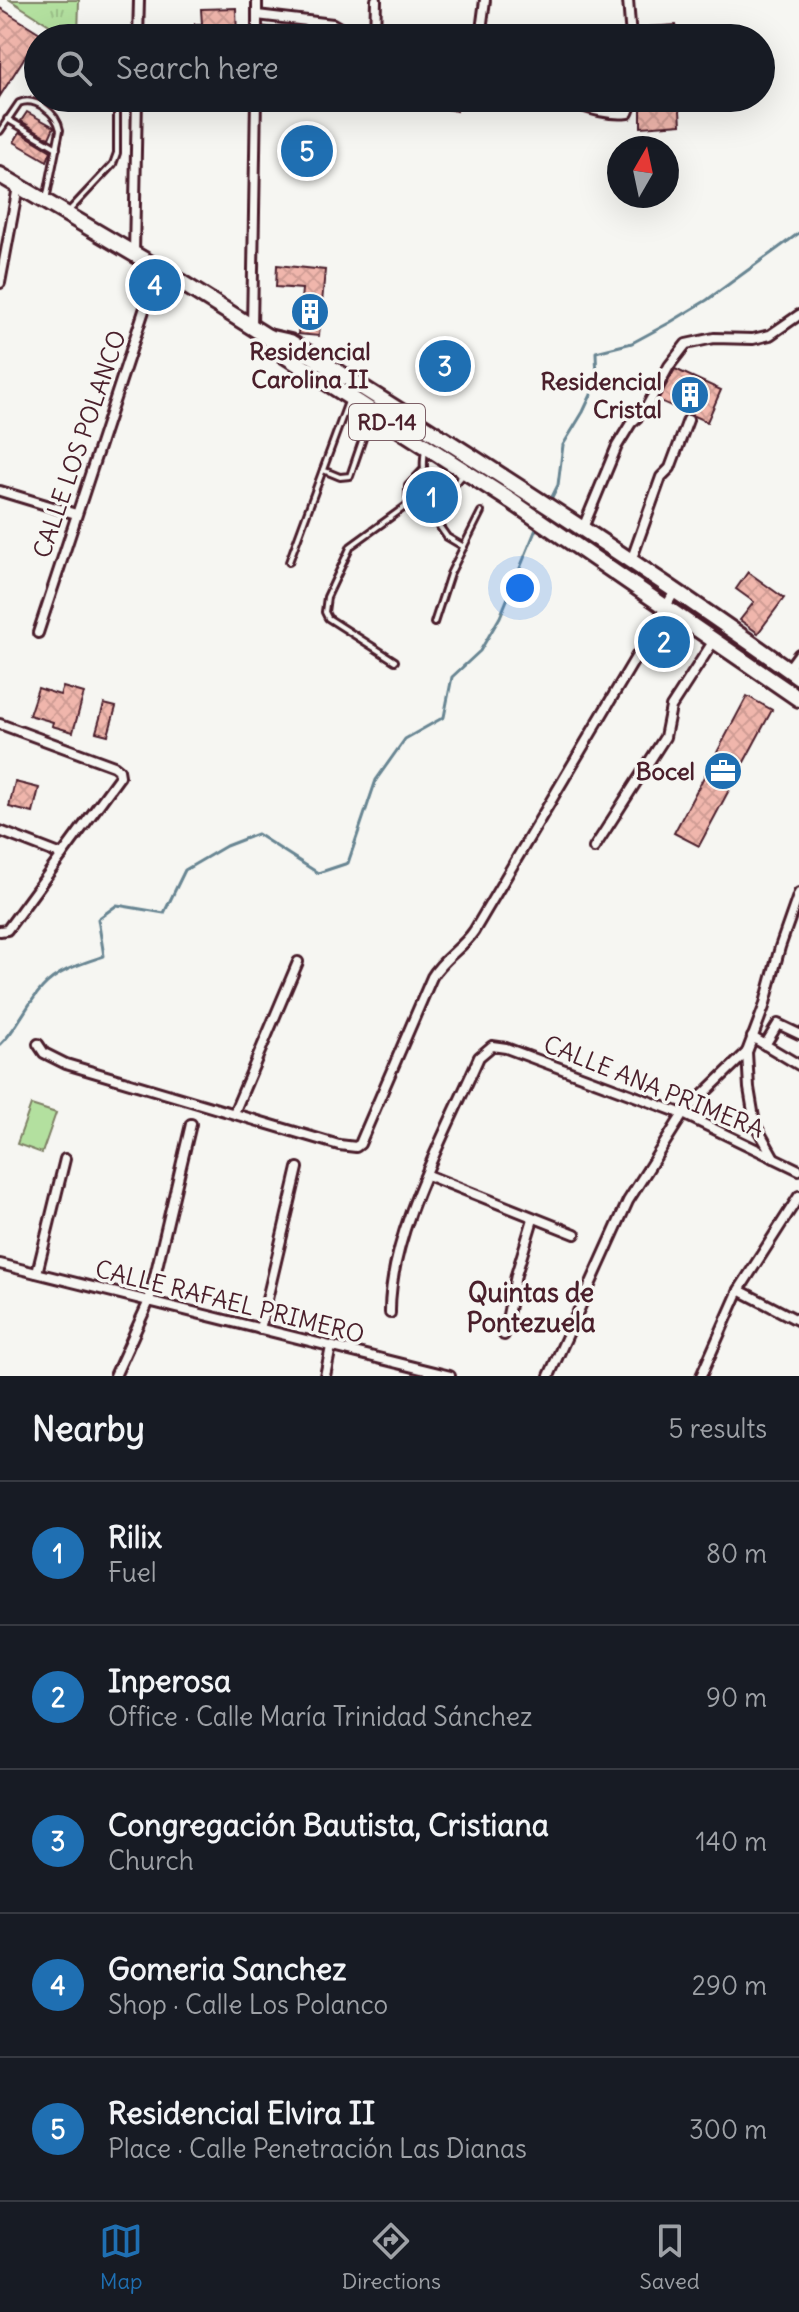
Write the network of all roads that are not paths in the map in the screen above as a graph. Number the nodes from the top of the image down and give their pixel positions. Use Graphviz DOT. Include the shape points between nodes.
graph roads {
  1 [pos="139,0"];
  2 [pos="257,0"];
  3 [pos="376,0"];
  4 [pos="485,0"];
  5 [pos="628,0"];
  6 [pos="257,15"];
  7 [pos="138,24"];
  8 [pos="257,24"];
  9 [pos="333,24"];
  10 [pos="375,24"];
  11 [pos="482,24"];
  12 [pos="630,24"];
  13 [pos="24,102"];
  14 [pos="49,112"];
  15 [pos="117,112"];
  16 [pos="137,112"];
  17 [pos="256,112"];
  18 [pos="604,112"];
  19 [pos="628,112"];
  20 [pos="7,119"];
  21 [pos="0,131"];
  22 [pos="57,148"];
  23 [pos="0,175"];
  24 [pos="18,187"];
  25 [pos="46,203"];
  26 [pos="66,214"];
  27 [pos="134,254"];
  28 [pos="158,268"];
  29 [pos="0,283"];
  30 [pos="799,315"];
  31 [pos="252,327"];
  32 [pos="268,337"];
  33 [pos="350,397"];
  34 [pos="372,412"];
  35 [pos="688,420"];
  36 [pos="425,446"];
  37 [pos="323,470"];
  38 [pos="422,471"];
  39 [pos="466,472"];
  40 [pos="0,491"];
  41 [pos="413,501"];
  42 [pos="481,512"];
  43 [pos="76,514"];
  44 [pos="579,526"];
  45 [pos="464,547"];
  46 [pos="631,561"];
  47 [pos="289,562"];
  48 [pos="675,591"];
  49 [pos="665,607"];
  50 [pos="434,623"];
  51 [pos="38,633"];
  52 [pos="713,642"];
  53 [pos="799,654"];
  54 [pos="395,661"];
  55 [pos="793,673"];
  56 [pos="799,699"];
  57 [pos="0,724"];
  58 [pos="0,831"];
  59 [pos="594,848"];
  60 [pos="62,855"];
  61 [pos="799,893"];
  62 [pos="0,931"];
  63 [pos="298,962"];
  64 [pos="799,1034"];
  65 [pos="752,1037"];
  66 [pos="38,1044"];
  67 [pos="765,1045"];
  68 [pos="747,1052"];
  69 [pos="799,1065"];
  70 [pos="234,1113"];
  71 [pos="683,1114"];
  72 [pos="191,1124"];
  73 [pos="775,1158"];
  74 [pos="65,1159"];
  75 [pos="298,1168"];
  76 [pos="799,1170"];
  77 [pos="427,1175"];
  78 [pos="799,1196"];
  79 [pos="533,1219"];
  80 [pos="575,1234"];
  81 [pos="0,1264"];
  82 [pos="37,1273"];
  83 [pos="739,1290"];
  84 [pos="149,1301"];
  85 [pos="390,1313"];
  86 [pos="799,1321"];
  87 [pos="260,1329"];
  88 [pos="504,1335"];
  89 [pos="331,1347"];
  90 [pos="429,1373"];
  91 [pos="115,1376"];
  92 [pos="325,1376"];
  93 [pos="450,1376"];
  94 [pos="549,1376"];
  95 [pos="701,1376"];
  1 -- 7 [label="street"];
  2 -- 6 [label="street"];
  3 -- 10 [label="street"];
  4 -- 11 [label="street"];
  5 -- 12 [label="street"];
  6 -- 8 [label="street"];
  6 -- 9 [label="street"];
  13 -- 20 [label="lane"];
  14 -- 22 [label="lane" via="60,130"];
  15 -- 26 [label="lane" via="113,164"];
  16 -- 27 [label="street"];
  17 -- 31 [label="street"];
  18 -- 19 [label="street"];
  20 -- 21 [label="lane"];
  20 -- 22 [label="lane"];
  22 -- 25 [label="lane"];
  23 -- 24 [label="main road, RD-14"];
  24 -- 25 [label="main road, RD-14"];
  24 -- 29 [label="street"];
  25 -- 26 [label="main road, RD-14"];
  26 -- 27 [label="main road, RD-14"];
  27 -- 28 [label="main road, RD-14"];
  28 -- 31 [label="main road, RD-14"];
  28 -- 43 [label="street, CALLE LOS POLANCO"];
  30 -- 44 [label="street" via="770,335 686,344 617,446"];
  31 -- 32 [label="main road, RD-14"];
  32 -- 33 [label="main road, RD-14" via="281,353"];
  32 -- 44 [label="main road, RD-14" via="290,342"];
  33 -- 34 [label="main road, RD-14"];
  33 -- 37 [label="lane"];
  34 -- 36 [label="main road, RD-14"];
  34 -- 37 [label="lane" via="350,476"];
  35 -- 46 [label="street"];
  36 -- 38 [label="lane"];
  36 -- 39 [label="main road, RD-14"];
  37 -- 47 [label="lane"];
  38 -- 39 [label="lane" via="447,491"];
  38 -- 41 [label="lane" via="408,486"];
  39 -- 49 [label="main road, RD-14"];
  40 -- 43 [label="street"];
  41 -- 45 [label="lane"];
  41 -- 54 [label="lane" via="351,546 325,612"];
  42 -- 45 [label="lane"];
  43 -- 51 [label="street, CALLE LOS POLANCO"];
  44 -- 46 [label="main road, RD-14"];
  45 -- 50 [label="lane"];
  46 -- 48 [label="main road, RD-14"];
  48 -- 49 [label="street"];
  48 -- 55 [label="main road, RD-14"];
  49 -- 52 [label="main road, RD-14"];
  49 -- 70 [label="street" via="474,931 432,977 360,1144 339,1145"];
  52 -- 56 [label="main road, RD-14"];
  52 -- 59 [label="street" via="671,707 665,737"];
  53 -- 55 [label="street"];
  57 -- 60 [label="street" via="119,770 120,776"];
  58 -- 60 [label="street"];
  60 -- 62 [label="street" via="7,930"];
  61 -- 65 [label="street"];
  63 -- 70 [label="street"];
  64 -- 67 [label="street" via="777,1025"];
  65 -- 67 [label="street"];
  65 -- 68 [label="street"];
  66 -- 70 [label="street" via="66,1064"];
  67 -- 69 [label="street"];
  68 -- 71 [label="street"];
  68 -- 73 [label="street" via="755,1124"];
  71 -- 73 [label="street, CALLE ANA PRIMERA"];
  71 -- 77 [label="street, CALLE ANA PRIMERA" via="492,1046 479,1057"];
  71 -- 94 [label="street" via="628,1201"];
  72 -- 84 [label="street"];
  73 -- 76 [label="street, CALLE ANA PRIMERA"];
  74 -- 82 [label="street"];
  75 -- 87 [label="street"];
  77 -- 79 [label="street"];
  77 -- 85 [label="street" via="400,1250"];
  78 -- 83 [label="street"];
  79 -- 80 [label="street"];
  79 -- 88 [label="street"];
  81 -- 82 [label="street, CALLE RAFAEL PRIMERO"];
  82 -- 84 [label="street, CALLE RAFAEL PRIMERO"];
  83 -- 86 [label="street"];
  83 -- 95 [label="street"];
  84 -- 87 [label="street, CALLE RAFAEL PRIMERO"];
  84 -- 91 [label="street"];
  87 -- 89 [label="street, CALLE RAFAEL PRIMERO"];
  89 -- 90 [label="street, CALLE RAFAEL PRIMERO"];
  89 -- 92 [label="street"];
  90 -- 93 [label="street, CALLE RAFAEL PRIMERO"];
}
